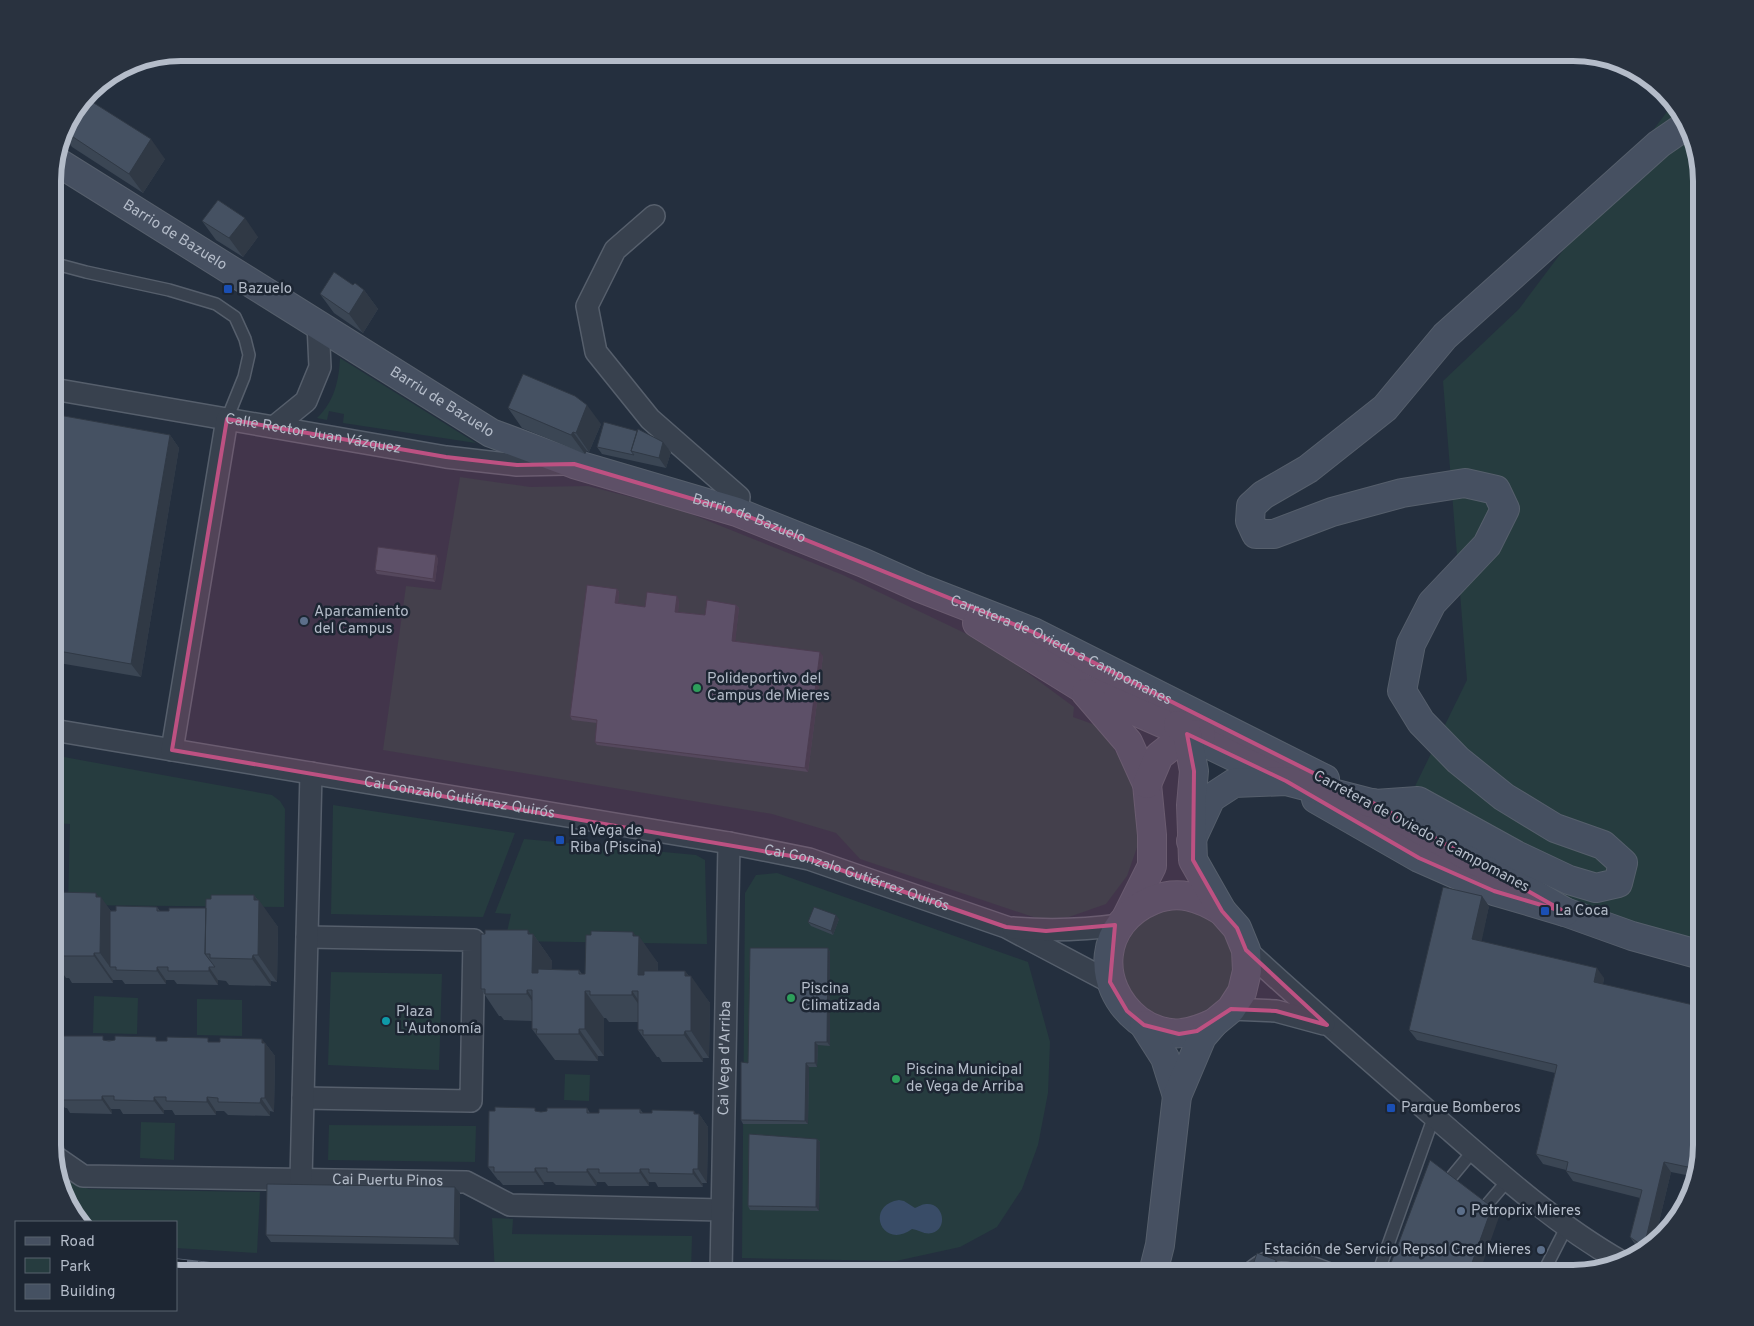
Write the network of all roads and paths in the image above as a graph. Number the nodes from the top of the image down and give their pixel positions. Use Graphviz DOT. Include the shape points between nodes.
graph roads {
  1 [pos="1680,129"];
  2 [pos="62,165"];
  3 [pos="654,216"];
  4 [pos="62,266"];
  5 [pos="318,324"];
  6 [pos="62,391"];
  7 [pos="227,419"];
  8 [pos="274,427"];
  9 [pos="574,464"];
  10 [pos="737,512"];
  11 [pos="920,588"];
  12 [pos="1103,666"];
  13 [pos="1082,688"];
  14 [pos="62,732"];
  15 [pos="1187,734"];
  16 [pos="172,750"];
  17 [pos="1272,753"];
  18 [pos="311,772"];
  19 [pos="1286,781"];
  20 [pos="1147,784"];
  21 [pos="1375,804"];
  22 [pos="1191,841"];
  23 [pos="729,843"];
  24 [pos="1222,911"];
  25 [pos="1565,912"];
  26 [pos="1123,921"];
  27 [pos="1006,927"];
  28 [pos="307,937"];
  29 [pos="1246,950"];
  30 [pos="1693,953"];
  31 [pos="1110,982"];
  32 [pos="1222,1016"];
  33 [pos="1327,1024"];
  34 [pos="1144,1025"];
  35 [pos="1177,1096"];
  36 [pos="303,1098"];
  37 [pos="1434,1116"];
  38 [pos="1473,1150"];
  39 [pos="63,1162"];
  40 [pos="302,1180"];
  41 [pos="1449,1180"];
  42 [pos="1508,1180"];
  43 [pos="1486,1207"];
  44 [pos="722,1210"];
  45 [pos="1567,1226"];
  46 [pos="1613,1257"];
  47 [pos="721,1265"];
  48 [pos="1156,1265"];
  49 [pos="1255,1265"];
  50 [pos="1317,1265"];
  51 [pos="1381,1265"];
  52 [pos="1547,1265"];
  1 -- 21 [label="street" via="1659,144 1445,336 1385,408 1308,469 1263,495 1251,506 1250,521 1256,534 1274,534 1332,512 1402,493 1465,484 1496,490 1505,510 1488,545 1432,603 1411,644 1402,691 1421,722 1458,760 1504,797 1555,828 1602,845 1623,862 1618,883 1596,888 1570,880 1516,855 1418,801"];
  2 -- 5 [label="street, Barrio de Bazuelo"];
  3 -- 10 [label="street" via="615,250 587,306 596,352 650,419 739,497"];
  4 -- 7 [label="lane" via="216,304 234,317 249,355"];
  5 -- 8 [label="street" via="320,367 306,401"];
  5 -- 9 [label="street, Barriu de Bazuelo" via="491,433"];
  6 -- 7 [label="street, Calle Rector Juan Vázquez"];
  7 -- 8 [label="street, Calle Rector Juan Vázquez"];
  7 -- 16 [label="street"];
  8 -- 9 [label="street, Calle Rector Juan Vázquez" via="446,457 517,465"];
  9 -- 10 [label="street, Barrio de Bazuelo"];
  10 -- 11 [label="street, Barrio de Bazuelo"];
  11 -- 12 [label="street, Carretera de Oviedo a Campomanes" via="1033,632"];
  11 -- 13 [label="street, Carretera de Oviedo a Campomanes"];
  12 -- 15 [label="street" via="1121,693 1170,716"];
  12 -- 17 [label="street, Carretera de Oviedo a Campomanes"];
  13 -- 15 [label="street, Carretera de Oviedo a Campomanes"];
  13 -- 20 [label="street" via="1128,742"];
  14 -- 16 [label="street, Cai Gonzalo Gutiérrez Quirós"];
  15 -- 17 [label="street" via="1224,737"];
  15 -- 19 [label="street, Carretera de Oviedo a Campomanes"];
  15 -- 20 [label="street" via="1159,756"];
  15 -- 22 [label="street" via="1194,771"];
  16 -- 18 [label="street, Cai Gonzalo Gutiérrez Quirós"];
  17 -- 21 [label="street, Carretera de Oviedo a Campomanes"];
  18 -- 23 [label="street, Cai Gonzalo Gutiérrez Quirós"];
  18 -- 28 [label="street"];
  19 -- 21 [label="street"];
  19 -- 22 [label="street" via="1234,783 1211,798"];
  19 -- 25 [label="street, Carretera de Oviedo a Campomanes" via="1420,858 1494,891"];
  20 -- 26 [label="street" via="1152,866"];
  21 -- 25 [label="street, Carretera de Oviedo a Campomanes"];
  22 -- 24 [label="street" via="1193,860"];
  23 -- 27 [label="street, Cai Gonzalo Gutiérrez Quirós" via="809,860"];
  23 -- 44 [label="street, Cai Vega d'Arriba"];
  24 -- 26 [label="street" via="1204,900 1184,895 1163,897 1143,904"];
  24 -- 29 [label="street" via="1238,928"];
  25 -- 30 [label="street" via="1632,936"];
  26 -- 27 [label="street, Cai Gonzalo Gutiérrez Quirós" via="1083,930"];
  26 -- 31 [label="street" via="1112,938 1108,968"];
  27 -- 31 [label="street, Cai Gonzalo Gutiérrez Quirós"];
  28 -- 36 [label="street"];
  28 -- 36 [label="street" via="474,940 471,1101"];
  29 -- 32 [label="street" via="1247,971 1242,992"];
  29 -- 33 [label="street"];
  31 -- 34 [label="street" via="1127,1012"];
  32 -- 33 [label="street" via="1276,1011"];
  32 -- 34 [label="street" via="1197,1031 1180,1034 1161,1032"];
  32 -- 35 [label="street" via="1202,1037"];
  33 -- 37 [label="street"];
  34 -- 35 [label="street" via="1165,1058"];
  35 -- 48 [label="street"];
  36 -- 40 [label="street"];
  37 -- 38 [label="street"];
  37 -- 51 [label="lane"];
  38 -- 41 [label="lane"];
  38 -- 42 [label="street"];
  39 -- 40 [label="street, Cai Puertu Pinos" via="84,1176"];
  40 -- 44 [label="street, Cai Puertu Pinos" via="466,1182 510,1205"];
  42 -- 43 [label="lane"];
  42 -- 45 [label="street"];
  44 -- 47 [label="street, Cai Vega d'Arriba"];
  45 -- 46 [label="street"];
  45 -- 52 [label="lane"];
  49 -- 50 [label="lane" via="1276,1255 1292,1256"];
}
